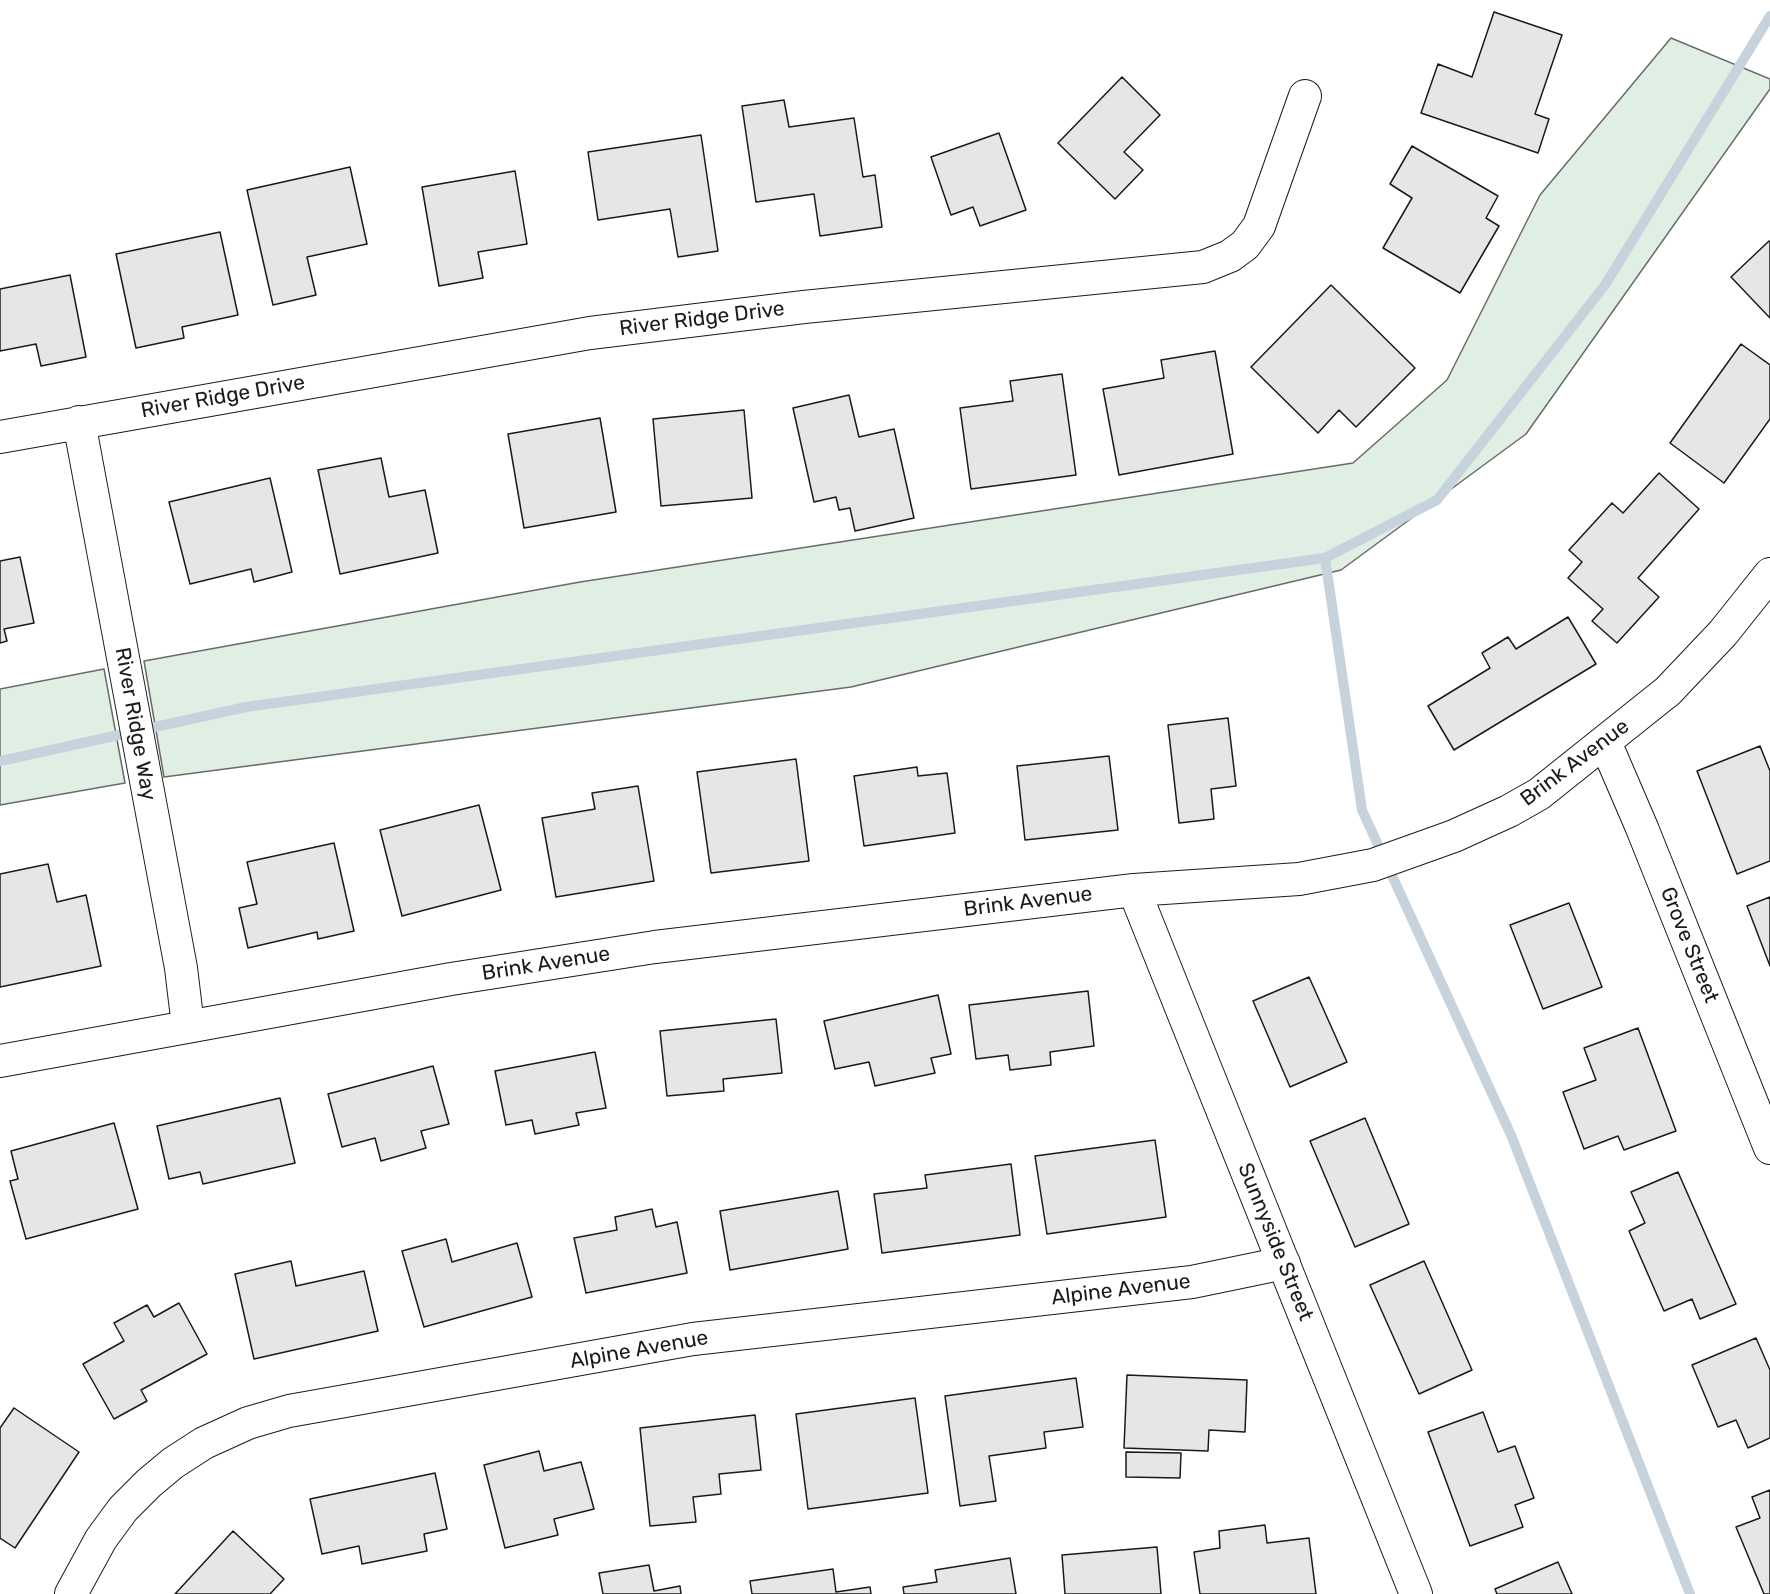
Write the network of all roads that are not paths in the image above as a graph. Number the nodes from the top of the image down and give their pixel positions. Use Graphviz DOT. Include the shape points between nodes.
graph roads {
  1 [pos="1305,96"];
  2 [pos="79,422"];
  3 [pos="0,437"];
  4 [pos="1770,574"];
  5 [pos="1605,742"];
  6 [pos="1134,890"];
  7 [pos="188,1026"];
  8 [pos="0,1061"];
  9 [pos="1770,1148"];
  10 [pos="1284,1263"];
  11 [pos="71,1594"];
  12 [pos="1416,1594"];
  1 -- 2 [label="street, River Ridge Drive" via="1259,226 1245,245 1230,256 1203,267 590,333"];
  2 -- 3 [label="street, River Ridge Drive"];
  2 -- 7 [label="street, River Ridge Way" via="181,968"];
  4 -- 5 [label="street, Brink Avenue" via="1723,633 1668,691"];
  5 -- 6 [label="street, Brink Avenue" via="1519,805 1454,836 1385,861 1299,879"];
  5 -- 9 [label="street, Grove Street"];
  6 -- 7 [label="street, Brink Avenue" via="655,947"];
  6 -- 10 [label="street, Sunnyside Street"];
  7 -- 8 [label="street, Brink Avenue"];
  10 -- 11 [label="street, Alpine Avenue" via="1192,1282 693,1339 289,1411 248,1423 204,1443 149,1483 101,1539"];
  10 -- 12 [label="street, Sunnyside Street"];
}
